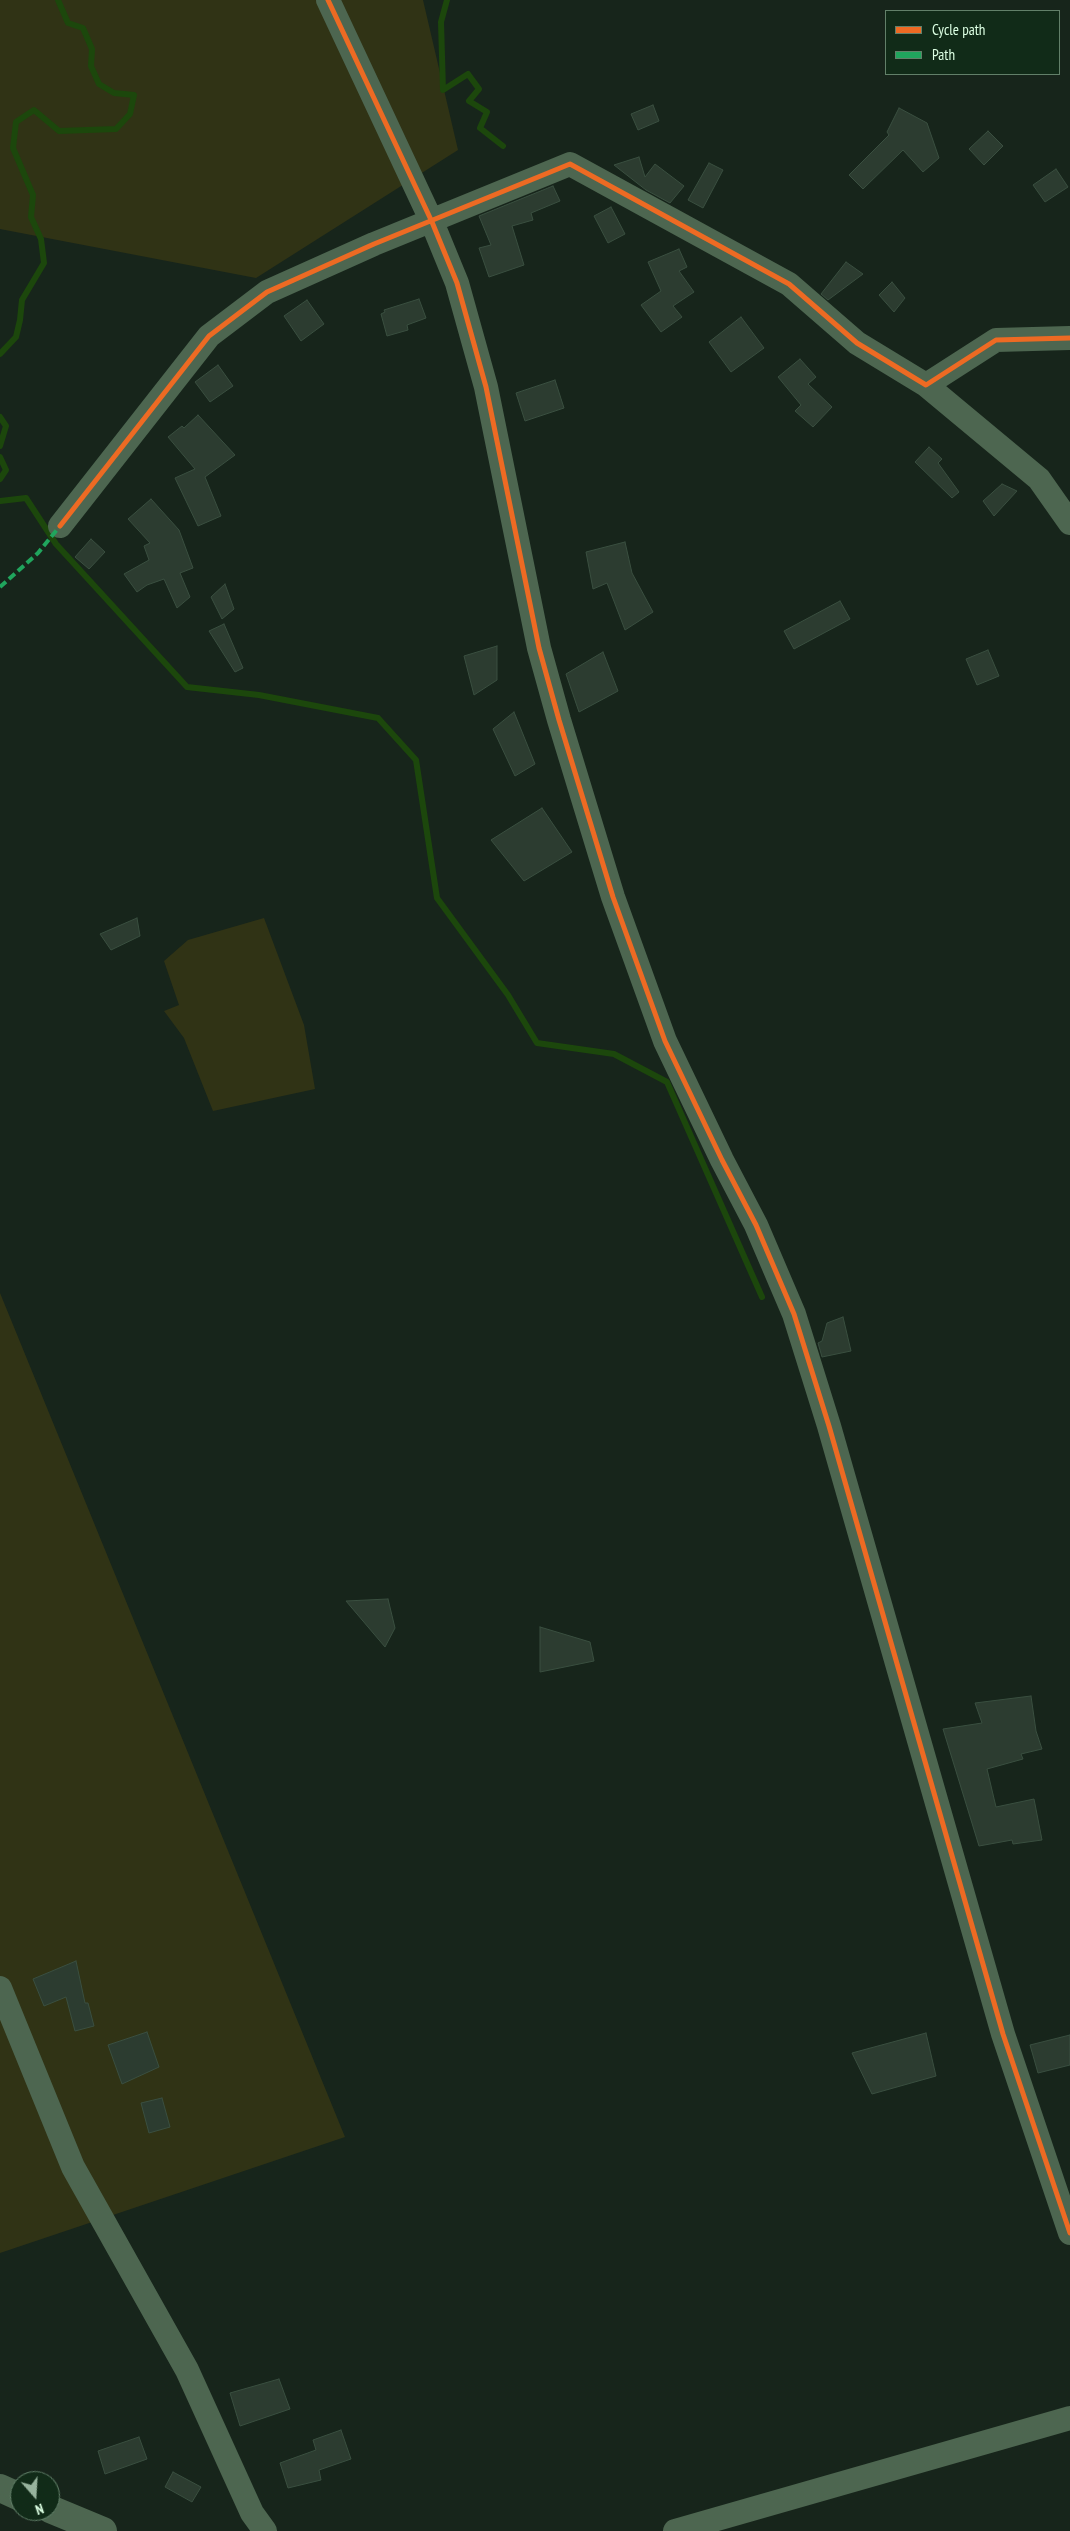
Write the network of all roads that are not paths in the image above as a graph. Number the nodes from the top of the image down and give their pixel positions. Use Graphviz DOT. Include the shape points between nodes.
graph roads {
  1 [pos="328,0"];
  2 [pos="432,222"];
  3 [pos="1070,338"];
  4 [pos="926,385"];
  5 [pos="1070,523"];
  6 [pos="60,526"];
  7 [pos="0,1988"];
  8 [pos="1070,2233"];
  9 [pos="1070,2418"];
  10 [pos="60,2513"];
  11 [pos="103,2531"];
  12 [pos="265,2531"];
  13 [pos="675,2531"];
  1 -- 2 [label="street"];
  2 -- 4 [label="street" via="570,164 789,284 857,343"];
  2 -- 6 [label="street" via="374,244 268,292 209,336"];
  2 -- 8 [label="street" via="470,324 486,387 539,648 613,897 665,1041 756,1225 794,1314 1003,2034"];
  3 -- 4 [label="street" via="996,340"];
  4 -- 5 [label="street" via="1039,479"];
  7 -- 12 [label="street" via="73,2167 187,2370 252,2513"];
  9 -- 13 [label="street"];
  10 -- 11 [label="street"];
}
